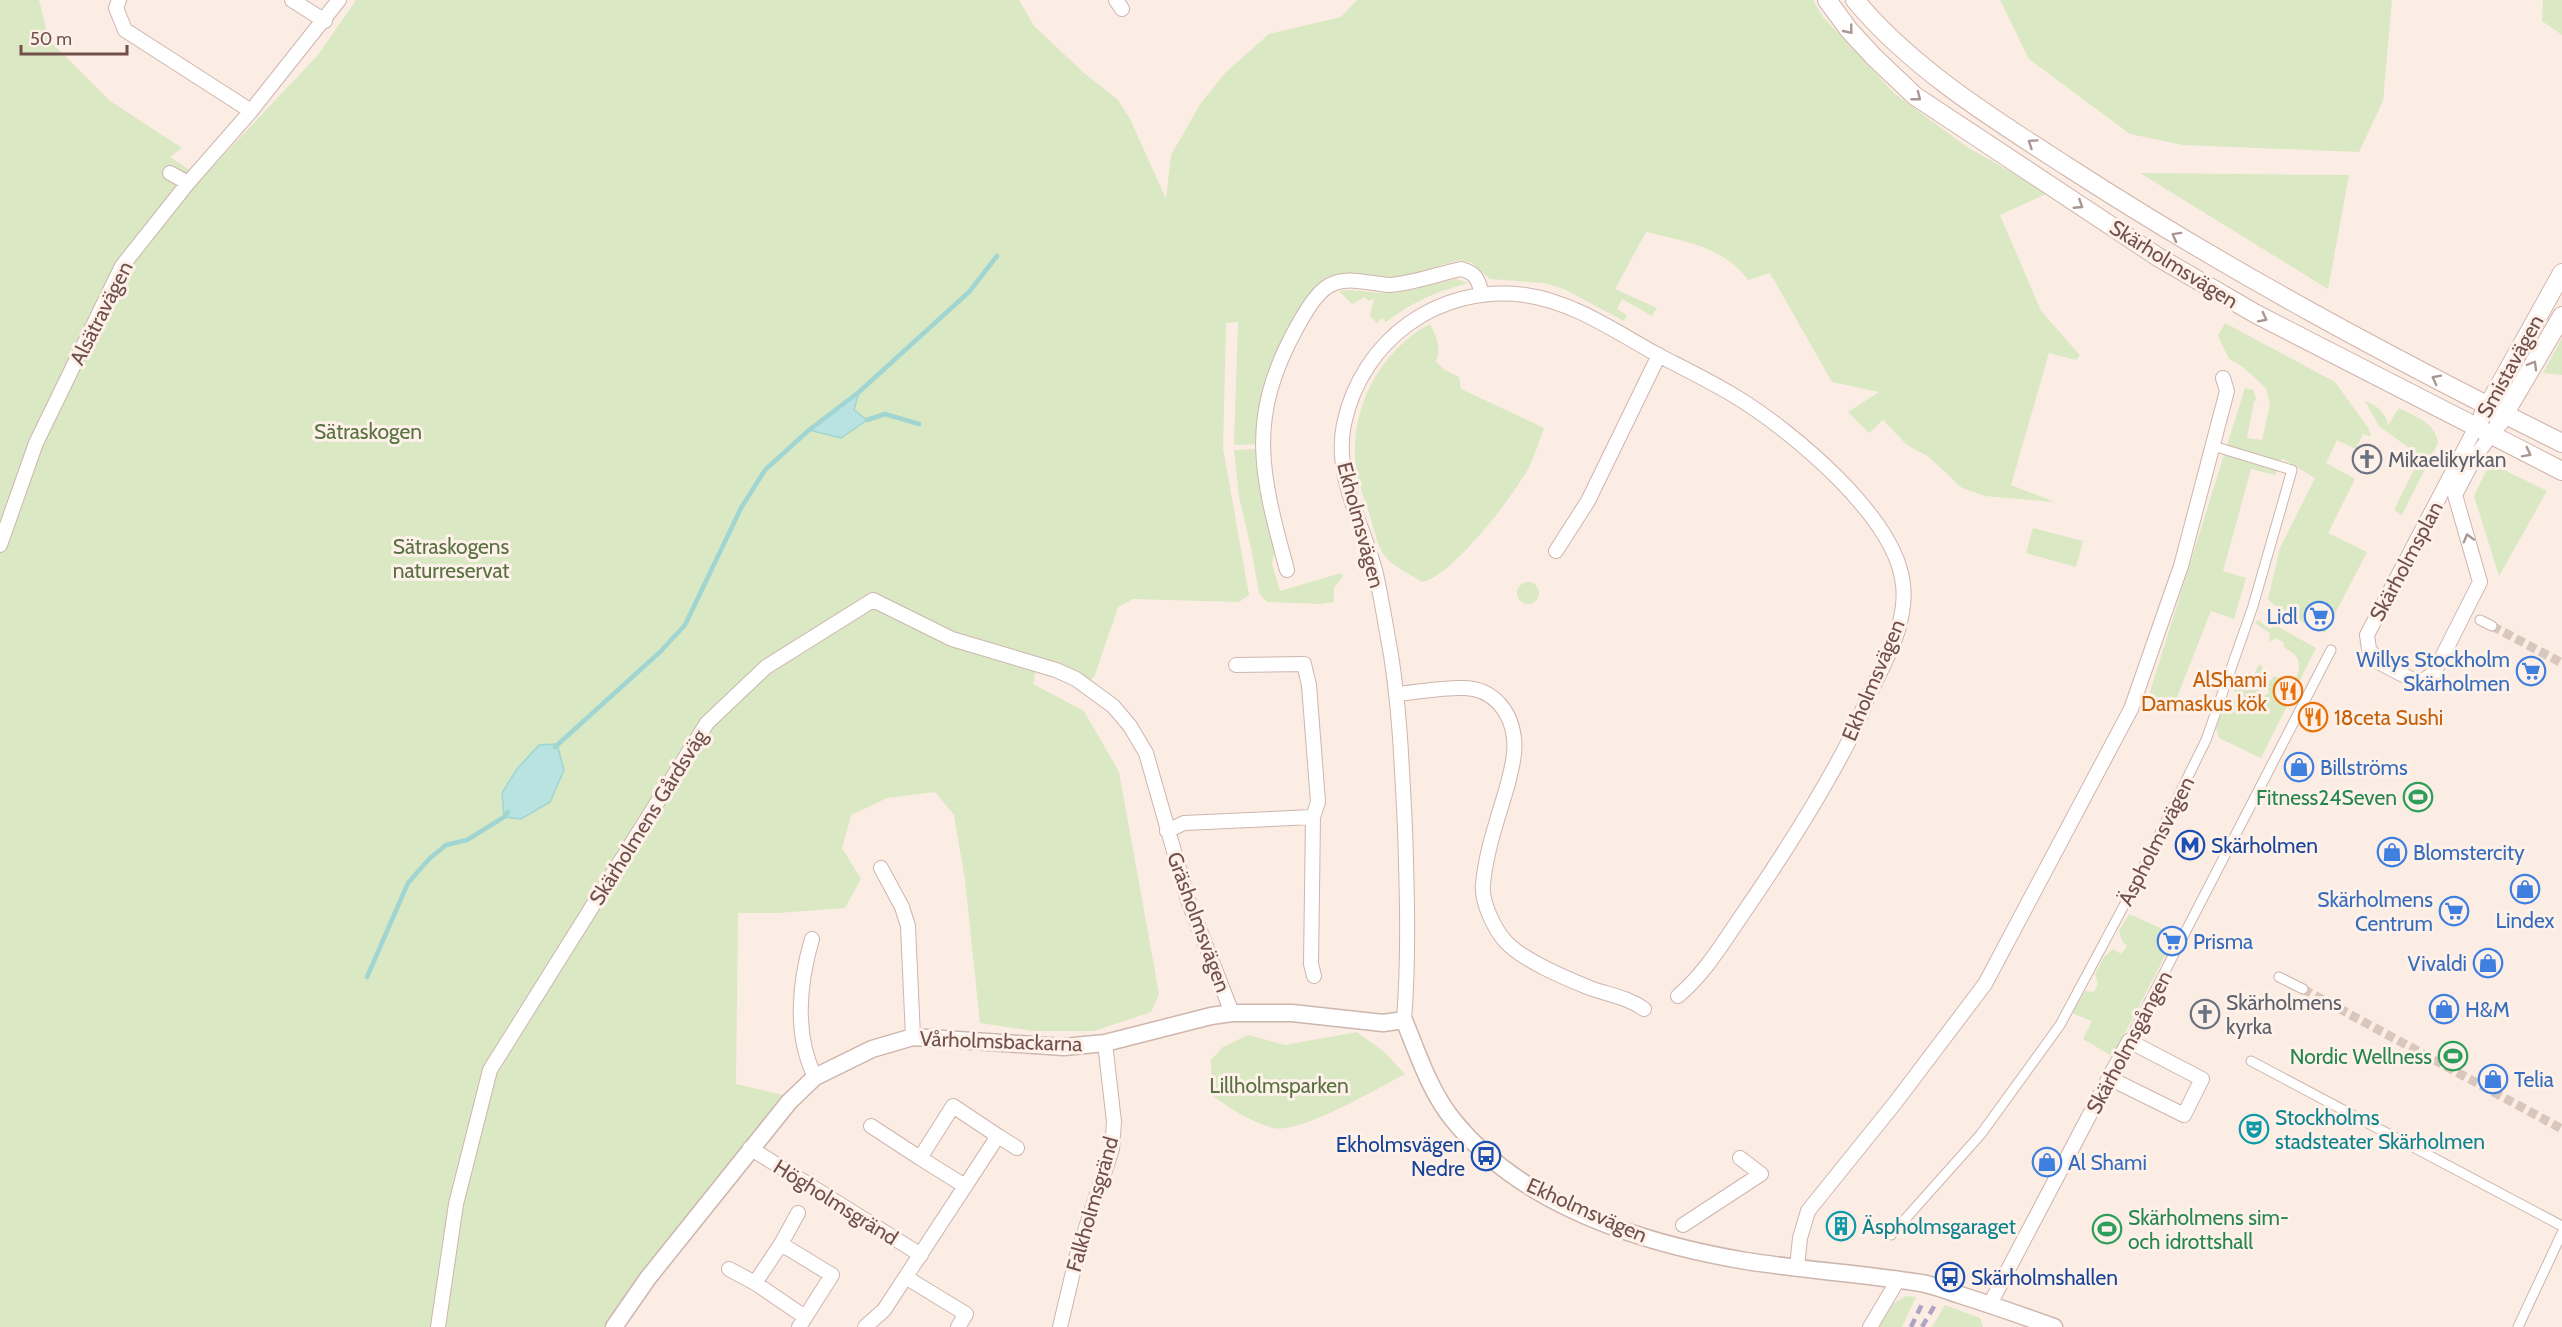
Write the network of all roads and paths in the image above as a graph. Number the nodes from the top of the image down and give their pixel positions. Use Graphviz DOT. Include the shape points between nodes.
graph roads {
  1 [pos="119,0"];
  2 [pos="292,0"];
  3 [pos="339,0"];
  4 [pos="1827,0"];
  5 [pos="1855,0"];
  6 [pos="325,21"];
  7 [pos="251,111"];
  8 [pos="170,173"];
  9 [pos="188,183"];
  10 [pos="2562,273"];
  11 [pos="1482,294"];
  12 [pos="2562,316"];
  13 [pos="1659,355"];
  14 [pos="2223,378"];
  15 [pos="2488,406"];
  16 [pos="2504,414"];
  17 [pos="2484,431"];
  18 [pos="2562,443"];
  19 [pos="2214,446"];
  20 [pos="2562,471"];
  21 [pos="0,545"];
  22 [pos="1556,551"];
  23 [pos="1287,570"];
  24 [pos="2481,620"];
  25 [pos="2492,626"];
  26 [pos="2331,650"];
  27 [pos="1236,665"];
  28 [pos="1095,692"];
  29 [pos="1397,694"];
  30 [pos="1313,817"];
  31 [pos="1167,831"];
  32 [pos="881,868"];
  33 [pos="812,939"];
  34 [pos="1314,976"];
  35 [pos="2279,977"];
  36 [pos="2304,988"];
  37 [pos="1678,996"];
  38 [pos="1644,1009"];
  39 [pos="1232,1013"];
  40 [pos="1404,1020"];
  41 [pos="913,1036"];
  42 [pos="2129,1041"];
  43 [pos="1105,1044"];
  44 [pos="2251,1061"];
  45 [pos="815,1077"];
  46 [pos="2109,1078"];
  47 [pos="871,1126"];
  48 [pos="998,1136"];
  49 [pos="750,1148"];
  50 [pos="1017,1148"];
  51 [pos="920,1158"];
  52 [pos="1740,1158"];
  53 [pos="965,1186"];
  54 [pos="798,1214"];
  55 [pos="1683,1225"];
  56 [pos="2562,1226"];
  57 [pos="2562,1233"];
  58 [pos="1891,1235"];
  59 [pos="781,1244"];
  60 [pos="921,1255"];
  61 [pos="1797,1268"];
  62 [pos="729,1269"];
  63 [pos="907,1278"];
  64 [pos="1898,1280"];
  65 [pos="755,1283"];
  66 [pos="1990,1304"];
  67 [pos="802,1322"];
  68 [pos="2026,1323"];
  69 [pos="438,1327"];
  70 [pos="614,1327"];
  71 [pos="864,1327"];
  72 [pos="958,1327"];
  73 [pos="1060,1327"];
  74 [pos="1870,1327"];
  75 [pos="2054,1327"];
  76 [pos="2518,1327"];
  1 -- 7 [label="street" via="116,8 125,30"];
  2 -- 6 [label="street"];
  3 -- 6 [label="street, Alsätravägen"];
  4 -- 17 [label="main road, Skärholmsvägen, one-way" via="1867,51 1915,96 2031,173 2238,304"];
  15 -- 5 [label="main road, Skärholmsvägen, one-way" via="2364,342 2156,224 1974,104 1891,38"];
  6 -- 7 [label="street, Alsätravägen"];
  7 -- 9 [label="street, Alsätravägen"];
  8 -- 9 [label="street"];
  9 -- 21 [label="street, Alsätravägen" via="122,266 36,443"];
  10 -- 15 [label="main road, Smistavägen"];
  11 -- 13 [label="street, Ekholmsvägen" via="1528,296 1563,305"];
  11 -- 23 [label="street" via="1478,278 1461,268 1392,285 1336,282 1305,313 1279,361 1266,400 1263,461 1268,499"];
  11 -- 29 [label="street, Ekholmsvägen" via="1441,305 1410,322 1387,341 1353,392 1343,427 1346,485 1375,572"];
  16 -- 12 [label="main road, Smistavägen, one-way"];
  13 -- 22 [label="street" via="1588,501"];
  13 -- 37 [label="street, Ekholmsvägen" via="1738,398 1805,448 1866,510 1888,539 1903,582 1903,610 1897,635 1852,735 1768,878 1697,980"];
  14 -- 19 [label="street" via="2227,392"];
  15 -- 16 [label="main road, Skärholmsvägen"];
  15 -- 17 [label="main road, Smistavägen"];
  16 -- 17 [label="main road, Smistavägen"];
  16 -- 18 [label="main road, Skärholmsvägen"];
  17 -- 17 [label="street, Skärholmsplan, one-way" via="2367,635 2369,649 2380,663 2413,680 2424,680 2434,673 2480,582 2455,495"];
  17 -- 20 [label="main road, Skärholmsvägen, one-way"];
  19 -- 58 [label="street, Äspholmsvägen" via="2292,470 2253,606 2206,740 2060,1025 1981,1134"];
  19 -- 61 [label="street" via="2181,566 2131,709 1985,984 1808,1211"];
  24 -- 25 [label="street"];
  26 -- 42 [label="street, Skärholmsgången"];
  27 -- 30 [label="street" via="1304,664 1318,802"];
  28 -- 31 [label="street, Gräsholmsvägen" via="1131,726 1146,753"];
  28 -- 69 [label="street, Skärholmens Gårdsväg" via="1056,670 952,639 873,600 765,667 707,723 490,1070 456,1204"];
  29 -- 38 [label="street" via="1466,688 1498,701 1514,738 1512,765 1482,886 1493,921 1506,941 1546,968 1590,988 1629,999"];
  29 -- 40 [label="street, Ekholmsvägen" via="1407,888"];
  30 -- 31 [label="street, Gräsholmsvägen" via="1184,823"];
  30 -- 34 [label="street"];
  31 -- 39 [label="street, Gräsholmsvägen" via="1188,900"];
  32 -- 41 [label="street" via="908,926"];
  33 -- 45 [label="street" via="803,968 801,1036"];
  35 -- 36 [label="street"];
  39 -- 40 [label="street, Vårholmsbackarna" via="1292,1013 1383,1023"];
  39 -- 43 [label="street, Vårholmsbackarna"];
  40 -- 61 [label="street, Ekholmsvägen" via="1427,1075 1453,1120 1486,1156 1522,1183 1590,1216 1666,1244"];
  41 -- 43 [label="street, Vårholmsbackarna" via="1064,1047"];
  41 -- 45 [label="street, Vårholmsbackarna" via="872,1049"];
  42 -- 46 [label="street, Skärholmsgången"];
  42 -- 46 [label="street" via="2202,1079 2184,1115"];
  43 -- 73 [label="street, Falkholmsgränd" via="1114,1122 1112,1149 1077,1255"];
  44 -- 56 [label="street"];
  45 -- 49 [label="street, Vårholmsbackarna"];
  46 -- 66 [label="street, Skärholmsgången"];
  47 -- 51 [label="street"];
  48 -- 50 [label="street"];
  48 -- 51 [label="street" via="953,1106"];
  48 -- 53 [label="street, Högholmsgränd"];
  49 -- 60 [label="street, Högholmsgränd"];
  49 -- 70 [label="street, Vårholmsbackarna"];
  51 -- 53 [label="street"];
  52 -- 55 [label="street" via="1761,1174"];
  53 -- 60 [label="street, Högholmsgränd"];
  54 -- 59 [label="street"];
  57 -- 76 [label="street"];
  59 -- 65 [label="street"];
  59 -- 67 [label="street" via="832,1275"];
  60 -- 63 [label="street, Högholmsgränd"];
  61 -- 64 [label="street, Ekholmsvägen"];
  62 -- 65 [label="street"];
  63 -- 71 [label="street, Högholmsgränd" via="884,1310"];
  63 -- 72 [label="street" via="966,1314"];
  64 -- 66 [label="street, Ekholmsvägen" via="1923,1283"];
  64 -- 74 [label="street"];
  65 -- 67 [label="street"];
  66 -- 68 [label="street, Ekholmsvägen"];
  68 -- 75 [label="street, Ekholmsvägen"];
}
